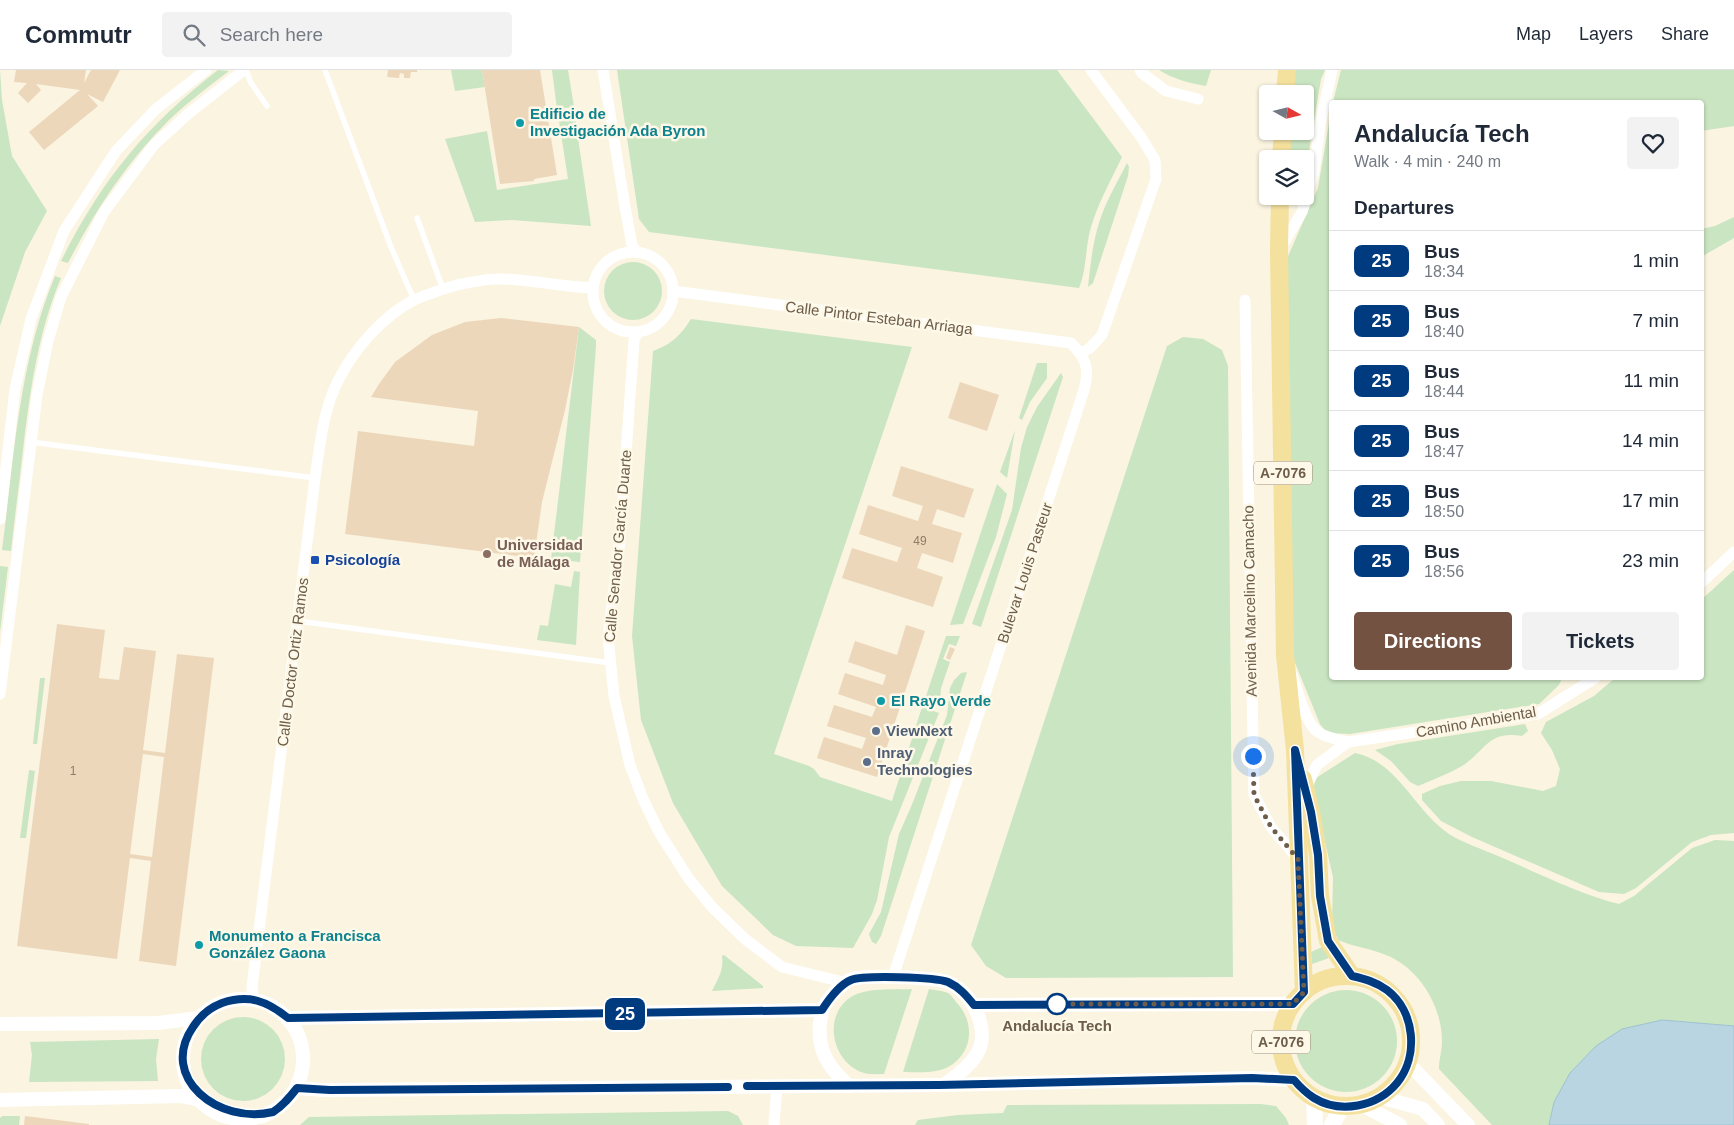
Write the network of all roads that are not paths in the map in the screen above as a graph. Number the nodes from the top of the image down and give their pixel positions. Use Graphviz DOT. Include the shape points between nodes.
graph roads {
  1 [pos="206,70"];
  2 [pos="245,70"];
  3 [pos="324,70"];
  4 [pos="603,70"];
  5 [pos="1091,70"];
  6 [pos="1140,70"];
  7 [pos="1287,70"];
  8 [pos="1332,70"];
  9 [pos="1286,85"];
  10 [pos="1198,98"];
  11 [pos="267,106"];
  12 [pos="1280,205"];
  13 [pos="417,218"];
  14 [pos="1279,250"];
  15 [pos="636,252"];
  16 [pos="593,288"];
  17 [pos="443,289"];
  18 [pos="673,291"];
  19 [pos="414,300"];
  20 [pos="1245,300"];
  21 [pos="638,332"];
  22 [pos="1081,353"];
  23 [pos="30,442"];
  24 [pos="315,478"];
  25 [pos="0,519"];
  26 [pos="1734,552"];
  27 [pos="1704,580"];
  28 [pos="298,621"];
  29 [pos="1285,655"];
  30 [pos="610,663"];
  31 [pos="1593,680"];
  32 [pos="0,694"];
  33 [pos="1348,742"];
  34 [pos="1295,750"];
  35 [pos="1306,789"];
  36 [pos="1298,859"];
  37 [pos="1352,976"];
  38 [pos="893,977"];
  39 [pos="847,983"];
  40 [pos="1299,998"];
  41 [pos="253,999"];
  42 [pos="974,1005"];
  43 [pos="822,1010"];
  44 [pos="199,1018"];
  45 [pos="288,1018"];
  46 [pos="0,1024"];
  47 [pos="1408,1063"];
  48 [pos="1294,1080"];
  49 [pos="944,1085"];
  50 [pos="777,1086"];
  51 [pos="849,1086"];
  52 [pos="297,1088"];
  53 [pos="1380,1097"];
  54 [pos="1314,1098"];
  55 [pos="197,1099"];
  56 [pos="0,1100"];
  57 [pos="1362,1105"];
  58 [pos="1342,1107"];
  59 [pos="240,1123"];
  60 [pos="774,1125"];
  61 [pos="1315,1125"];
  62 [pos="1332,1125"];
  63 [pos="1400,1125"];
  64 [pos="1438,1125"];
  65 [pos="1468,1125"];
  1 -- 25 [label="street" via="156,109 116,151 64,231 31,319 17,381"];
  2 -- 11 [label="lane"];
  2 -- 23 [label="street" via="154,145 104,212 61,297 36,395"];
  3 -- 19 [label="lane"];
  4 -- 15 [label="street" via="625,207"];
  5 -- 22 [label="street" via="1141,137 1154,160 1156,179 1102,335"];
  6 -- 10 [label="street" via="1166,91"];
  7 -- 9 [label="main road"];
  8 -- 14 [label="street" via="1314,172 1302,212"];
  12 -- 14 [label="main road, A-7076"];
  13 -- 17 [label="lane"];
  14 -- 29 [label="main road, A-7076"];
  15 -- 16 [label="street" via="613,257 604,264"];
  15 -- 18 [label="street" via="658,260 666,269"];
  16 -- 17 [label="street, Calle Doctor Ortiz Ramos" via="498,279"];
  16 -- 21 [label="street" via="597,310 604,320 625,332"];
  17 -- 19 [label="street, Calle Doctor Ortiz Ramos"];
  18 -- 21 [label="street" via="667,314 659,323"];
  18 -- 22 [label="street, Calle Pintor Esteban Arriaga" via="1058,341 1071,343"];
  19 -- 24 [label="street, Calle Doctor Ortiz Ramos" via="378,327 357,350 338,380 323,428"];
  20 -- 36 [label="street, Avenida Marcelino Camacho" via="1254,795 1271,827"];
  21 -- 30 [label="street, Calle Senador García Duarte" via="634,340 620,540 608,636"];
  22 -- 38 [label="street, Bulevar Louis Pasteur" via="1086,363 1084,390"];
  23 -- 24 [label="lane"];
  23 -- 32 [label="street"];
  24 -- 28 [label="street, Calle Doctor Ortiz Ramos"];
  26 -- 27 [label="street"];
  28 -- 30 [label="lane"];
  28 -- 41 [label="street, Calle Doctor Ortiz Ramos"];
  29 -- 33 [label="street, Camino Ambiental" via="1308,719 1317,732"];
  29 -- 34 [label="main road, A-7076"];
  30 -- 39 [label="street, Calle Senador García Duarte" via="630,765 660,832 689,879 739,933 782,967"];
  31 -- 33 [label="street, Camino Ambiental" via="1538,714"];
  33 -- 35 [label="street, Camino Ambiental" via="1317,765"];
  34 -- 35 [label="main road, A-7076"];
  34 -- 36 [label="main road, A-7076"];
  35 -- 37 [label="main road, A-7076" via="1328,941"];
  36 -- 40 [label="main road, A-7076"];
  37 -- 40 [label="main road, A-7076" via="1318,982"];
  37 -- 47 [label="main road, A-7076" via="1371,981 1388,991 1401,1006 1409,1024 1411,1044"];
  38 -- 39 [label="street" via="852,979"];
  38 -- 42 [label="street" via="946,981 960,988"];
  39 -- 43 [label="street"];
  40 -- 42 [label="street"];
  40 -- 48 [label="main road, A-7076" via="1284,1022 1281,1042 1284,1062"];
  41 -- 44 [label="street" via="233,1000 214,1006"];
  41 -- 45 [label="street" via="272,1006"];
  42 -- 49 [label="street" via="982,1029 978,1052 968,1066"];
  43 -- 45 [label="street"];
  43 -- 51 [label="street" via="819,1037 823,1052 834,1073"];
  44 -- 46 [label="street" via="163,1022"];
  44 -- 55 [label="street" via="183,1050 183,1067"];
  45 -- 52 [label="street" via="304,1052"];
  47 -- 53 [label="main road, A-7076" via="1397,1083"];
  47 -- 65 [label="street"];
  48 -- 49 [label="street" via="1252,1078"];
  48 -- 54 [label="main road, A-7076"];
  49 -- 51 [label="street"];
  50 -- 51 [label="street"];
  50 -- 52 [label="street"];
  50 -- 60 [label="street"];
  52 -- 59 [label="street" via="274,1112"];
  53 -- 57 [label="main road, A-7076"];
  53 -- 64 [label="street" via="1423,1109"];
  54 -- 58 [label="main road, A-7076"];
  54 -- 61 [label="main road"];
  55 -- 56 [label="street" via="181,1096"];
  55 -- 59 [label="street" via="210,1110"];
  57 -- 58 [label="main road, A-7076"];
  57 -- 63 [label="street"];
  58 -- 62 [label="main road"];
}
